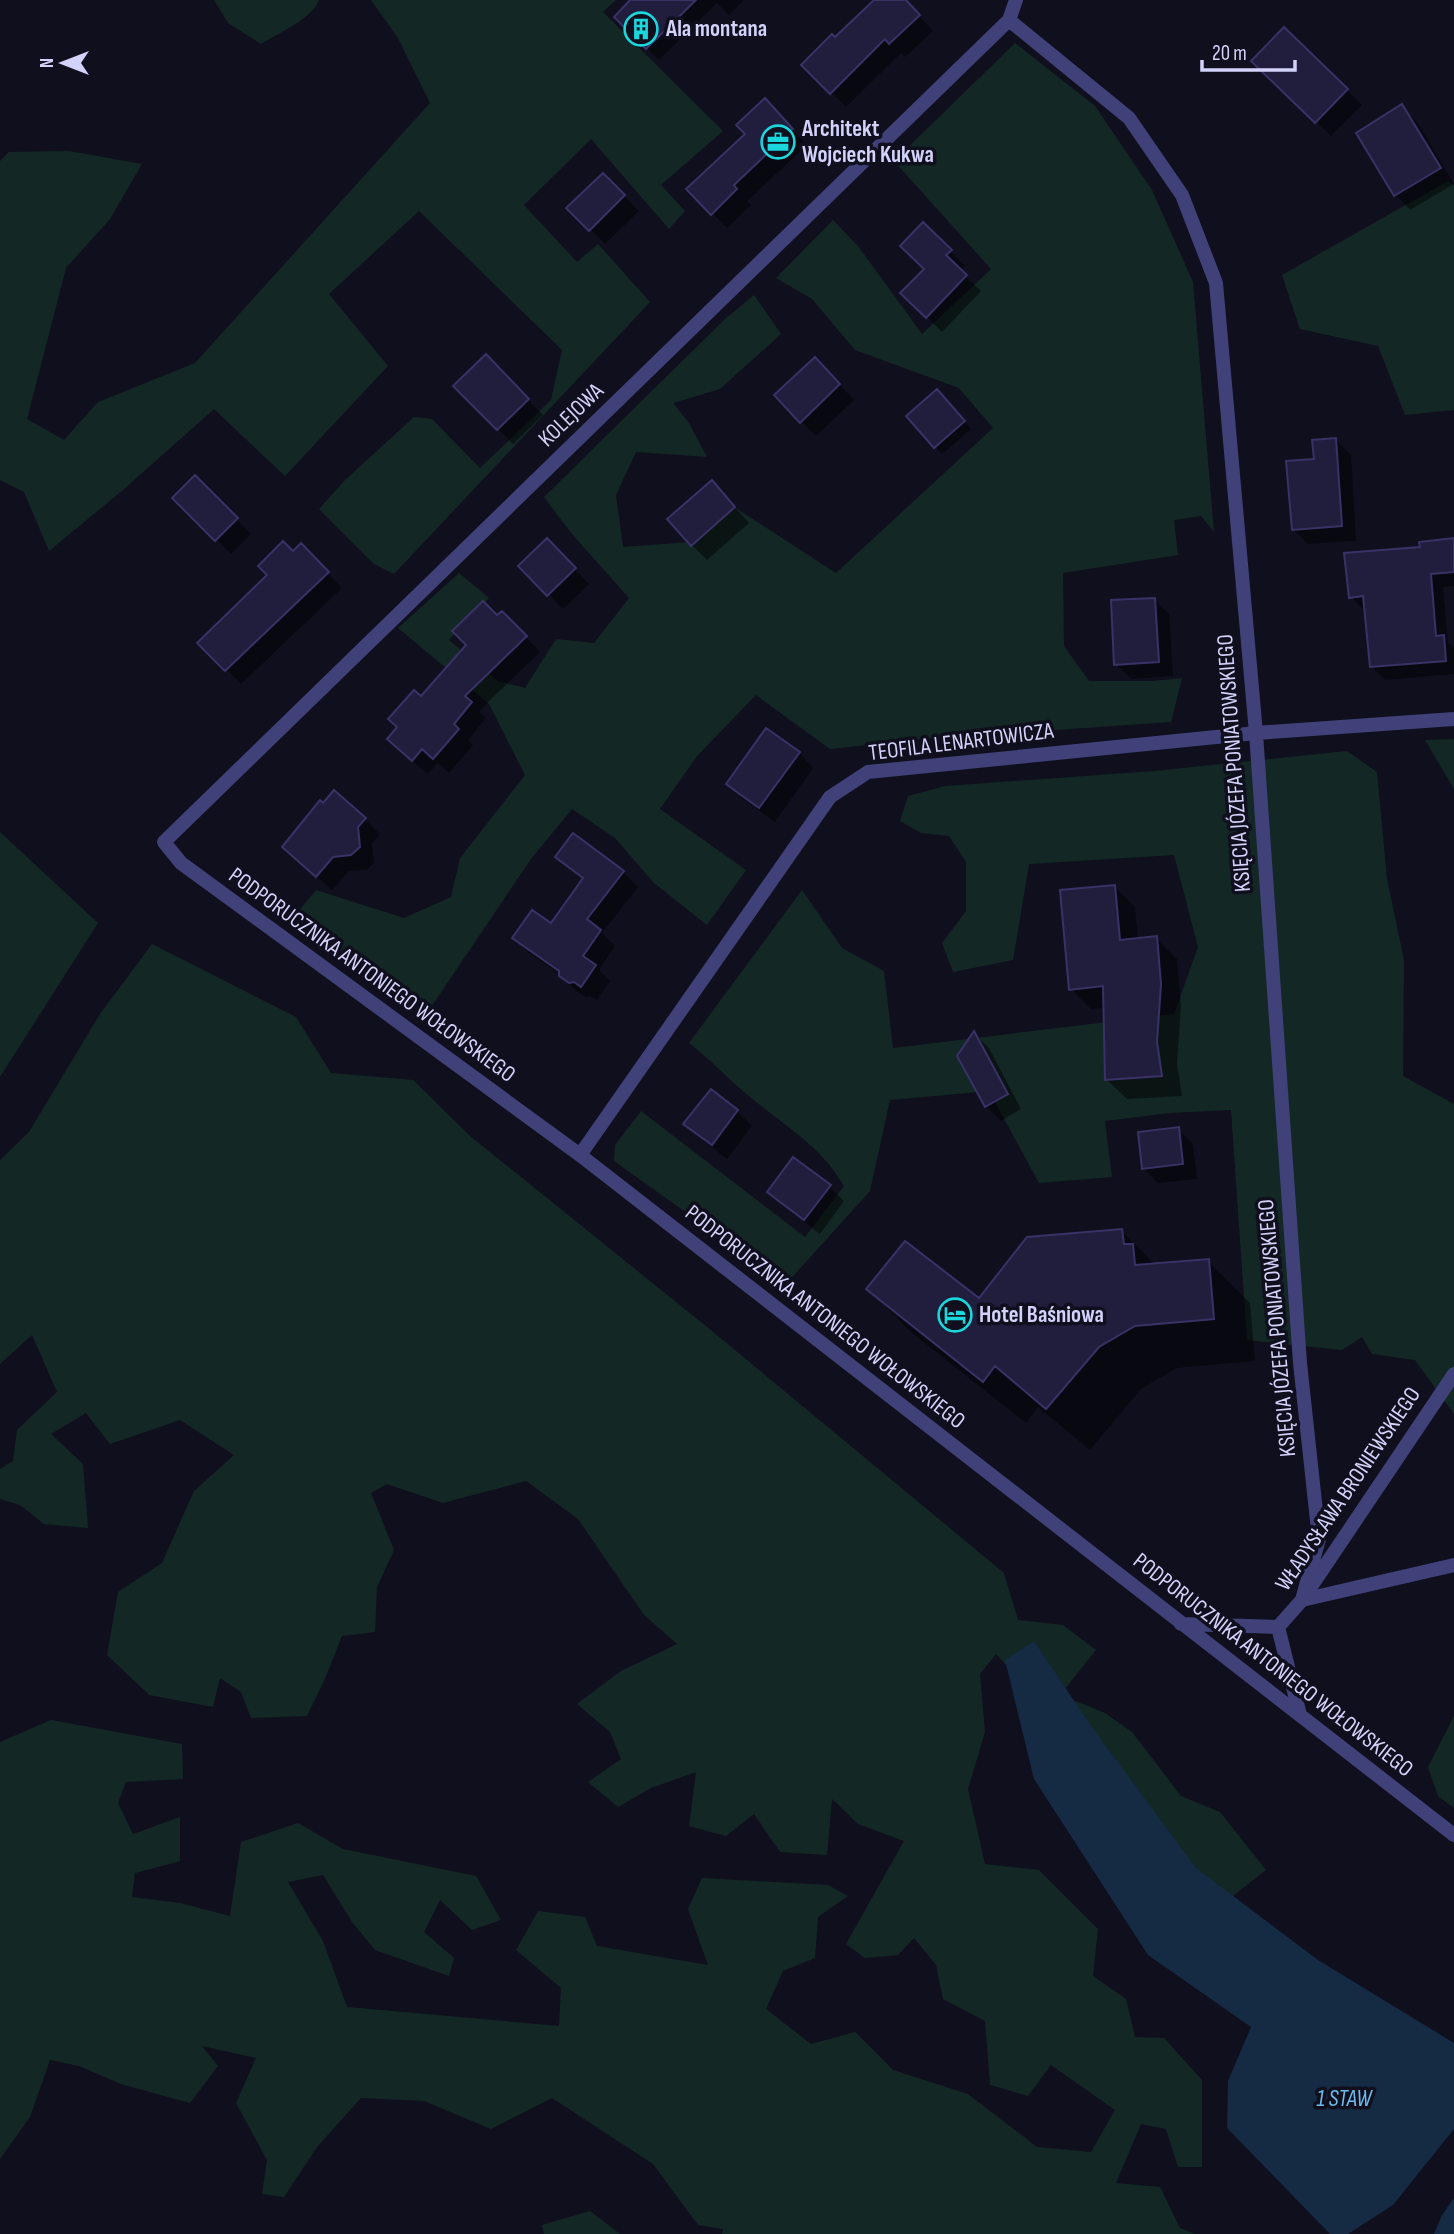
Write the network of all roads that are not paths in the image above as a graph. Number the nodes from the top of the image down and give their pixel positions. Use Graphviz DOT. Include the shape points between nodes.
graph roads {
  1 [pos="1016,0"];
  2 [pos="1009,20"];
  3 [pos="1454,719"];
  4 [pos="1256,733"];
  5 [pos="164,842"];
  6 [pos="580,1155"];
  7 [pos="1454,1374"];
  8 [pos="1454,1565"];
  9 [pos="1302,1600"];
  10 [pos="1181,1623"];
  11 [pos="1278,1627"];
  12 [pos="1300,1715"];
  13 [pos="1454,1835"];
  1 -- 2 [label="street"];
  2 -- 4 [label="street, KSIĘCIA JÓZEFA PONIATOWSKIEGO" via="1129,118 1182,195 1216,283"];
  2 -- 5 [label="street, KOLEJOWA"];
  3 -- 4 [label="street, TEOFILA LENARTOWICZA"];
  4 -- 6 [label="street, TEOFILA LENARTOWICZA" via="868,772 830,797"];
  4 -- 9 [label="street, KSIĘCIA JÓZEFA PONIATOWSKIEGO" via="1300,1363 1319,1539"];
  5 -- 6 [label="street, PODPORUCZNIKA ANTONIEGO WOŁOWSKIEGO" via="181,863"];
  6 -- 10 [label="street, PODPORUCZNIKA ANTONIEGO WOŁOWSKIEGO"];
  7 -- 9 [label="street, WŁADYSŁAWA BRONIEWSKIEGO"];
  8 -- 9 [label="street"];
  9 -- 11 [label="street, WŁADYSŁAWA BRONIEWSKIEGO"];
  10 -- 11 [label="street"];
  10 -- 12 [label="street, PODPORUCZNIKA ANTONIEGO WOŁOWSKIEGO"];
  11 -- 12 [label="street"];
  12 -- 13 [label="street, PODPORUCZNIKA ANTONIEGO WOŁOWSKIEGO"];
}
